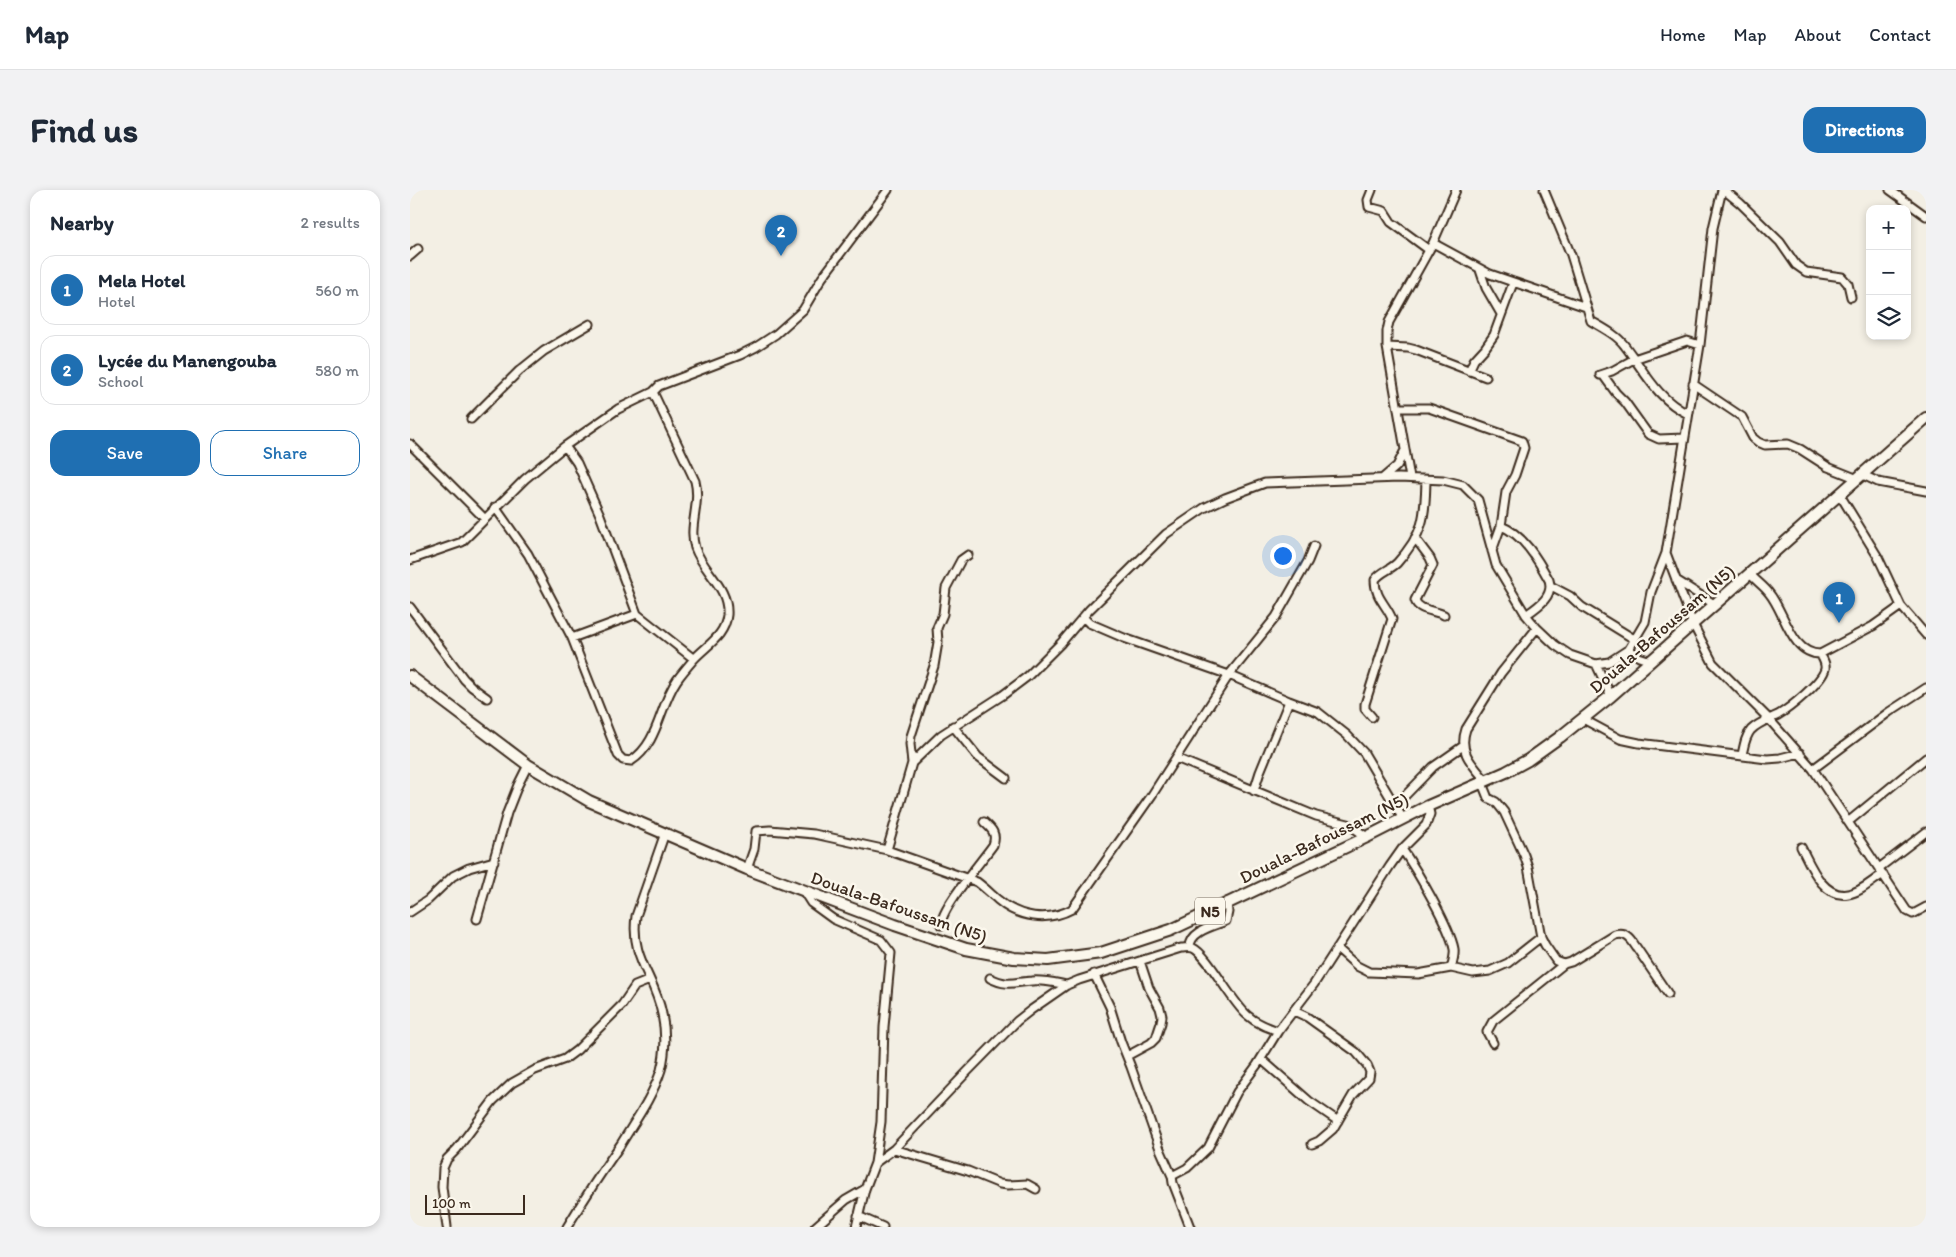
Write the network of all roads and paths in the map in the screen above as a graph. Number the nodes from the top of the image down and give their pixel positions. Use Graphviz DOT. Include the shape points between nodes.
graph roads {
  1 [pos="888,190"];
  2 [pos="1372,190"];
  3 [pos="1456,190"];
  4 [pos="1544,190"];
  5 [pos="1723,190"];
  6 [pos="1890,190"];
  7 [pos="1926,216"];
  8 [pos="1433,242"];
  9 [pos="418,249"];
  10 [pos="1429,250"];
  11 [pos="410,256"];
  12 [pos="1480,270"];
  13 [pos="1513,283"];
  14 [pos="1851,297"];
  15 [pos="1586,307"];
  16 [pos="1501,314"];
  17 [pos="590,324"];
  18 [pos="1700,345"];
  19 [pos="1387,347"];
  20 [pos="1634,359"];
  21 [pos="1469,371"];
  22 [pos="1486,377"];
  23 [pos="1693,384"];
  24 [pos="653,392"];
  25 [pos="1398,408"];
  26 [pos="1688,414"];
  27 [pos="1926,418"];
  28 [pos="471,419"];
  29 [pos="1684,438"];
  30 [pos="410,444"];
  31 [pos="565,446"];
  32 [pos="1405,451"];
  33 [pos="1860,477"];
  34 [pos="1383,478"];
  35 [pos="1410,478"];
  36 [pos="1426,480"];
  37 [pos="1926,491"];
  38 [pos="1840,495"];
  39 [pos="495,507"];
  40 [pos="485,518"];
  41 [pos="1501,526"];
  42 [pos="1415,538"];
  43 [pos="1314,546"];
  44 [pos="1492,551"];
  45 [pos="1666,553"];
  46 [pos="968,555"];
  47 [pos="410,560"];
  48 [pos="1750,574"];
  49 [pos="1676,580"];
  50 [pos="1551,586"];
  51 [pos="1714,604"];
  52 [pos="1901,606"];
  53 [pos="410,607"];
  54 [pos="637,614"];
  55 [pos="1444,614"];
  56 [pos="1526,615"];
  57 [pos="1083,617"];
  58 [pos="1693,624"];
  59 [pos="1537,628"];
  60 [pos="1926,635"];
  61 [pos="572,638"];
  62 [pos="1634,639"];
  63 [pos="1629,649"];
  64 [pos="1820,654"];
  65 [pos="694,659"];
  66 [pos="1651,661"];
  67 [pos="1596,664"];
  68 [pos="1229,675"];
  69 [pos="410,676"];
  70 [pos="1926,688"];
  71 [pos="1611,696"];
  72 [pos="487,698"];
  73 [pos="1289,702"];
  74 [pos="1372,717"];
  75 [pos="1768,718"];
  76 [pos="1583,719"];
  77 [pos="953,726"];
  78 [pos="1463,746"];
  79 [pos="1800,753"];
  80 [pos="1742,755"];
  81 [pos="1176,758"];
  82 [pos="1926,758"];
  83 [pos="912,763"];
  84 [pos="528,765"];
  85 [pos="1813,769"];
  86 [pos="1006,778"];
  87 [pos="1484,782"];
  88 [pos="1254,791"];
  89 [pos="1395,806"];
  90 [pos="1428,806"];
  91 [pos="1403,819"];
  92 [pos="984,822"];
  93 [pos="1848,822"];
  94 [pos="1926,832"];
  95 [pos="665,833"];
  96 [pos="1367,838"];
  97 [pos="1801,847"];
  98 [pos="887,850"];
  99 [pos="1402,850"];
  100 [pos="494,861"];
  101 [pos="747,869"];
  102 [pos="1881,871"];
  103 [pos="968,879"];
  104 [pos="804,892"];
  105 [pos="1227,902"];
  106 [pos="1926,907"];
  107 [pos="410,912"];
  108 [pos="477,919"];
  109 [pos="941,926"];
  110 [pos="1541,937"];
  111 [pos="1190,947"];
  112 [pos="1337,948"];
  113 [pos="1140,961"];
  114 [pos="1564,964"];
  115 [pos="1450,968"];
  116 [pos="1094,974"];
  117 [pos="990,978"];
  118 [pos="650,980"];
  119 [pos="1067,985"];
  120 [pos="1668,994"];
  121 [pos="1294,1011"];
  122 [pos="1278,1031"];
  123 [pos="1493,1043"];
  124 [pos="1127,1056"];
  125 [pos="1261,1059"];
  126 [pos="1338,1121"];
  127 [pos="1312,1144"];
  128 [pos="894,1149"];
  129 [pos="875,1163"];
  130 [pos="1172,1176"];
  131 [pos="865,1189"];
  132 [pos="1036,1189"];
  133 [pos="858,1216"];
  134 [pos="447,1227"];
  135 [pos="566,1227"];
  136 [pos="815,1227"];
  137 [pos="856,1227"];
  138 [pos="883,1227"];
  139 [pos="1190,1227"];
  1 -- 24 [label="street" via="822,278 803,310 776,334 756,347 659,386"];
  2 -- 10 [label="street" via="1369,207 1384,210 1391,222"];
  3 -- 8 [label="street"];
  4 -- 15 [label="street" via="1571,255"];
  5 -- 14 [label="street" via="1780,242 1796,266 1806,272 1842,277 1848,284"];
  5 -- 18 [label="street" via="1713,228"];
  6 -- 7 [label="street"];
  8 -- 10 [label="street"];
  8 -- 12 [label="street"];
  9 -- 11 [label="street"];
  10 -- 19 [label="street" via="1389,322"];
  12 -- 13 [label="street"];
  12 -- 16 [label="street"];
  13 -- 15 [label="street"];
  13 -- 16 [label="street"];
  15 -- 20 [label="street" via="1591,321 1625,345"];
  16 -- 21 [label="street" via="1490,343 1474,360"];
  17 -- 28 [label="street" via="544,351"];
  18 -- 20 [label="street" via="1687,341"];
  18 -- 23 [label="street"];
  19 -- 21 [label="street" via="1416,350"];
  19 -- 25 [label="street"];
  20 -- 26 [label="street" via="1661,395"];
  20 -- 29 [label="street" via="1601,375 1648,434 1659,439"];
  21 -- 22 [label="street"];
  23 -- 26 [label="street"];
  23 -- 33 [label="street" via="1742,417 1752,438 1758,442 1765,445 1788,444 1828,467"];
  24 -- 31 [label="street" via="618,409"];
  24 -- 65 [label="street" via="695,481 698,497 693,539 696,550 726,599 727,617 720,635"];
  25 -- 32 [label="street"];
  25 -- 41 [label="street" via="1429,408 1522,441 1524,448 1506,492"];
  26 -- 29 [label="street"];
  27 -- 33 [label="highway, Douala-Bafoussam (N5) / N5"];
  29 -- 45 [label="street"];
  30 -- 40 [label="street"];
  31 -- 39 [label="street"];
  31 -- 54 [label="street" via="577,463 600,515"];
  32 -- 34 [label="street" via="1397,466"];
  32 -- 35 [label="street"];
  33 -- 37 [label="street"];
  33 -- 38 [label="highway, Douala-Bafoussam (N5) / N5"];
  34 -- 35 [label="street"];
  34 -- 57 [label="street" via="1265,482 1225,498 1166,534"];
  35 -- 36 [label="street"];
  36 -- 42 [label="street" via="1424,519"];
  36 -- 44 [label="street" via="1455,482 1470,491 1478,500"];
  38 -- 48 [label="highway, Douala-Bafoussam (N5) / N5"];
  38 -- 52 [label="street" via="1878,557"];
  39 -- 40 [label="street"];
  39 -- 61 [label="street" via="528,554"];
  40 -- 47 [label="street" via="462,542"];
  41 -- 44 [label="street"];
  41 -- 50 [label="street" via="1522,540"];
  42 -- 55 [label="street" via="1433,565 1415,600 1416,605"];
  42 -- 74 [label="street" via="1397,563 1375,580 1380,599 1392,619 1365,704"];
  43 -- 68 [label="street" via="1276,617"];
  44 -- 56 [label="street" via="1502,577"];
  45 -- 49 [label="street"];
  45 -- 62 [label="street" via="1645,622"];
  46 -- 83 [label="street" via="961,560 946,588 934,666 911,736"];
  48 -- 51 [label="highway, Douala-Bafoussam (N5) / N5"];
  48 -- 64 [label="street" via="1769,593 1799,644 1807,652"];
  49 -- 51 [label="street"];
  49 -- 58 [label="street"];
  50 -- 56 [label="street" via="1544,601"];
  50 -- 62 [label="street"];
  51 -- 58 [label="highway, Douala-Bafoussam (N5) / N5"];
  52 -- 60 [label="street"];
  52 -- 64 [label="street" via="1873,626"];
  53 -- 72 [label="street" via="464,678"];
  54 -- 61 [label="street"];
  54 -- 65 [label="street"];
  56 -- 59 [label="street"];
  57 -- 68 [label="street" via="1089,623 1124,638"];
  57 -- 77 [label="street" via="1028,676"];
  58 -- 66 [label="highway, Douala-Bafoussam (N5) / N5"];
  58 -- 75 [label="street" via="1713,663"];
  59 -- 67 [label="street" via="1570,655"];
  59 -- 78 [label="street" via="1501,673 1480,706 1466,729"];
  61 -- 65 [label="street" via="618,754 626,762 637,757 651,738 670,693"];
  62 -- 63 [label="street"];
  63 -- 66 [label="street"];
  63 -- 67 [label="street" via="1609,662"];
  64 -- 75 [label="street" via="1825,667 1818,679 1790,706"];
  66 -- 71 [label="highway, Douala-Bafoussam (N5) / N5"];
  67 -- 71 [label="street"];
  68 -- 73 [label="street"];
  68 -- 81 [label="street"];
  69 -- 84 [label="highway, Douala-Bafoussam (N5) / N5"];
  70 -- 85 [label="street"];
  71 -- 76 [label="highway, Douala-Bafoussam (N5) / N5"];
  73 -- 88 [label="street"];
  73 -- 89 [label="street" via="1318,712 1347,735 1364,753"];
  75 -- 79 [label="street"];
  75 -- 80 [label="street" via="1745,738"];
  76 -- 80 [label="street" via="1620,739"];
  76 -- 87 [label="highway, Douala-Bafoussam (N5) / N5" via="1528,760"];
  77 -- 83 [label="street"];
  77 -- 86 [label="street" via="978,757"];
  78 -- 87 [label="street" via="1467,758"];
  78 -- 89 [label="street" via="1433,767"];
  79 -- 80 [label="street" via="1767,759"];
  79 -- 85 [label="street"];
  81 -- 88 [label="street"];
  81 -- 103 [label="street" via="1072,909 1047,917 1031,917 1009,907 988,889"];
  82 -- 93 [label="street"];
  83 -- 98 [label="street"];
  84 -- 95 [label="highway, Douala-Bafoussam (N5) / N5" via="589,801"];
  84 -- 100 [label="street" via="512,798"];
  85 -- 93 [label="street"];
  87 -- 90 [label="highway, Douala-Bafoussam (N5) / N5"];
  87 -- 110 [label="street" via="1488,798 1504,812 1524,855"];
  88 -- 96 [label="street" via="1316,816 1348,824"];
  89 -- 91 [label="street"];
  90 -- 91 [label="highway, Douala-Bafoussam (N5) / N5"];
  90 -- 99 [label="street" via="1430,814 1426,826"];
  91 -- 96 [label="highway, Douala-Bafoussam (N5) / N5"];
  92 -- 103 [label="street" via="995,838"];
  93 -- 102 [label="street"];
  94 -- 102 [label="street"];
  95 -- 101 [label="highway, Douala-Bafoussam (N5) / N5"];
  95 -- 118 [label="street" via="634,930 641,963"];
  96 -- 105 [label="highway, Douala-Bafoussam (N5) / N5"];
  97 -- 102 [label="street" via="1814,872 1829,890 1841,895 1856,891"];
  98 -- 101 [label="street" via="814,834 756,831"];
  98 -- 103 [label="street"];
  99 -- 112 [label="street"];
  99 -- 115 [label="street" via="1450,936 1454,954"];
  100 -- 107 [label="street" via="452,876 428,900"];
  100 -- 108 [label="street"];
  101 -- 104 [label="highway, Douala-Bafoussam (N5) / N5"];
  102 -- 106 [label="street" via="1909,913"];
  103 -- 109 [label="street" via="941,919"];
  104 -- 105 [label="highway, Douala-Bafoussam (N5) / N5" via="966,949 1014,958 1048,960 1101,954 1145,940"];
  104 -- 129 [label="street" via="811,903 833,919 881,940 891,953 884,1027 882,1122"];
  105 -- 111 [label="street" via="1226,921 1195,935"];
  110 -- 114 [label="street" via="1552,957"];
  110 -- 115 [label="street" via="1496,970 1473,973"];
  111 -- 113 [label="street"];
  111 -- 122 [label="street" via="1211,966 1248,1016"];
  112 -- 115 [label="street" via="1369,972 1418,974"];
  112 -- 121 [label="street"];
  113 -- 116 [label="street"];
  113 -- 124 [label="street" via="1160,1008 1161,1024 1151,1043"];
  114 -- 120 [label="street" via="1621,934 1632,941"];
  114 -- 123 [label="street" via="1493,1021 1487,1032"];
  116 -- 119 [label="street"];
  116 -- 124 [label="street" via="1110,1007"];
  117 -- 119 [label="street" via="1006,984 1047,981"];
  118 -- 134 [label="street" via="635,986 622,1005 577,1050 512,1083 493,1101 443,1168"];
  118 -- 135 [label="street" via="666,1032 660,1071 633,1124"];
  119 -- 128 [label="street" via="1017,1022"];
  121 -- 122 [label="street"];
  121 -- 126 [label="street" via="1360,1055 1370,1072"];
  122 -- 125 [label="street"];
  124 -- 130 [label="street"];
  125 -- 126 [label="street" via="1309,1101"];
  125 -- 130 [label="street" via="1237,1092 1208,1148 1187,1168"];
  126 -- 127 [label="street" via="1326,1136"];
  128 -- 129 [label="street"];
  128 -- 132 [label="street" via="1000,1184 1027,1184"];
  129 -- 131 [label="street"];
  130 -- 139 [label="street"];
  131 -- 133 [label="street"];
  131 -- 136 [label="street" via="846,1200"];
  133 -- 137 [label="street"];
  133 -- 138 [label="street"];
}
